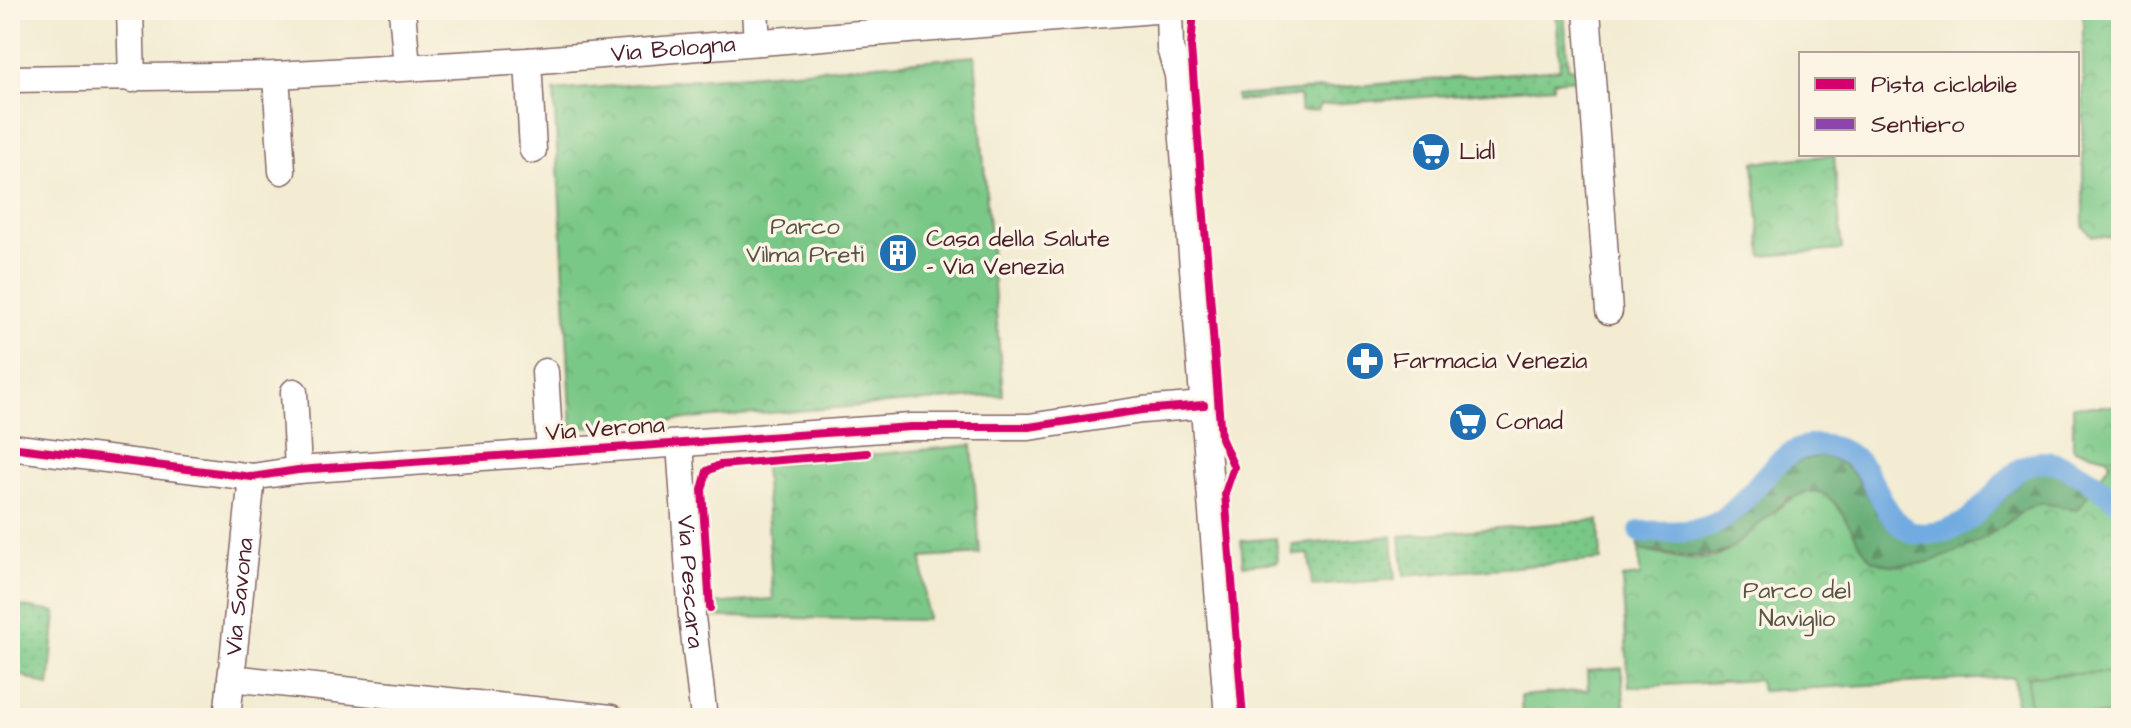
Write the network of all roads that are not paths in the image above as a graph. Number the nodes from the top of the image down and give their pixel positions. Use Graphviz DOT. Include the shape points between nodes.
graph roads {
  1 [pos="130,10"];
  2 [pos="402,10"];
  3 [pos="755,10"];
  4 [pos="1155,10"];
  5 [pos="1169,10"];
  6 [pos="1183,10"];
  7 [pos="1587,10"];
  8 [pos="757,42"];
  9 [pos="528,61"];
  10 [pos="407,67"];
  11 [pos="276,75"];
  12 [pos="1178,75"];
  13 [pos="10,79"];
  14 [pos="132,79"];
  15 [pos="533,150"];
  16 [pos="282,171"];
  17 [pos="1609,311"];
  18 [pos="545,372"];
  19 [pos="294,392"];
  20 [pos="1204,405"];
  21 [pos="680,444"];
  22 [pos="10,447"];
  23 [pos="550,453"];
  24 [pos="298,470"];
  25 [pos="252,477"];
  26 [pos="231,678"];
  27 [pos="227,718"];
  28 [pos="611,718"];
  29 [pos="704,718"];
  30 [pos="1228,718"];
  1 -- 14 [label="street"];
  2 -- 10 [label="street"];
  3 -- 8 [label="street"];
  4 -- 8 [label="street, Via Bologna"];
  5 -- 12 [label="street" via="1170,48"];
  6 -- 12 [label="street"];
  7 -- 17 [label="street"];
  8 -- 9 [label="street, Via Bologna"];
  9 -- 10 [label="street, Via Bologna"];
  9 -- 15 [label="street"];
  10 -- 11 [label="street, Via Bologna"];
  11 -- 14 [label="street, Via Bologna"];
  11 -- 16 [label="street"];
  12 -- 20 [label="street"];
  13 -- 14 [label="street, Via Bologna"];
  18 -- 23 [label="street, Via Verona"];
  19 -- 24 [label="street"];
  20 -- 21 [label="street, Via Verona" via="1029,427 911,427"];
  20 -- 30 [label="street"];
  21 -- 23 [label="street, Via Verona"];
  21 -- 29 [label="street, Via Pescara"];
  22 -- 25 [label="street, Via Verona"];
  23 -- 24 [label="street, Via Verona"];
  24 -- 25 [label="street, Via Verona"];
  25 -- 26 [label="street, Via Savona"];
  26 -- 27 [label="street, Via Savona"];
  26 -- 28 [label="street"];
}
